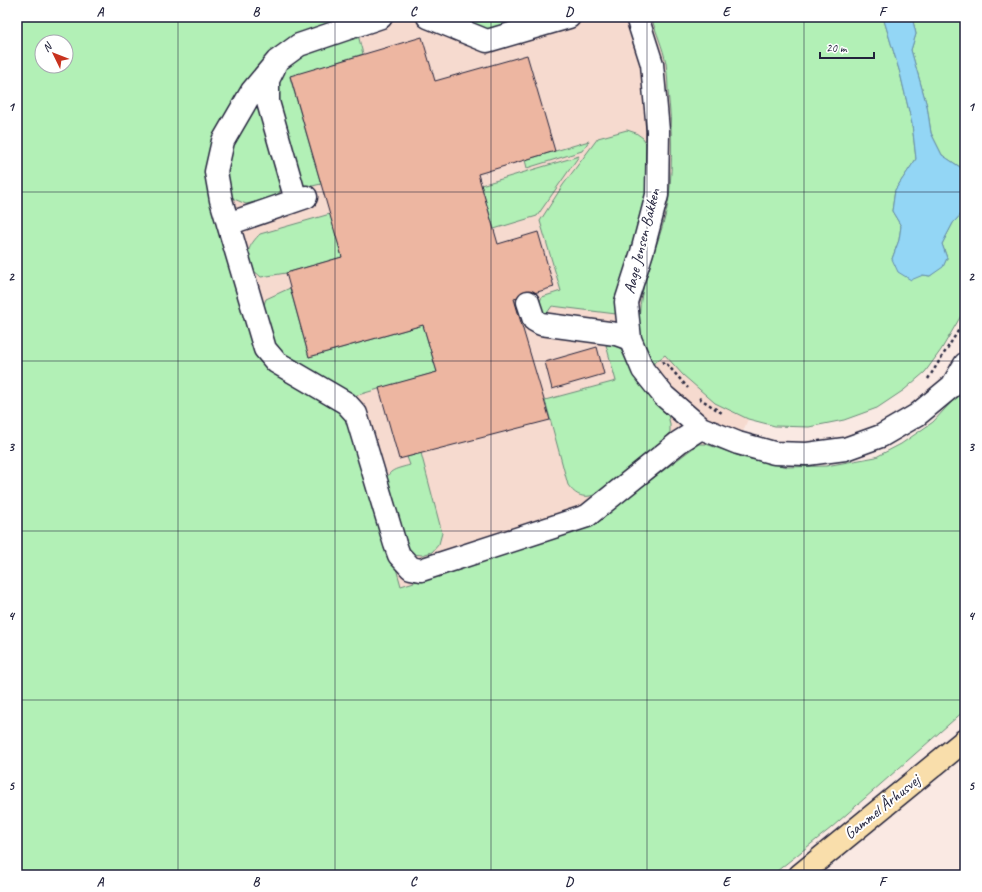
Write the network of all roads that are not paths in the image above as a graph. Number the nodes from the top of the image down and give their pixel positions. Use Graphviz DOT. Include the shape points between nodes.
graph roads {
  1 [pos="381,17"];
  2 [pos="428,17"];
  3 [pos="569,17"];
  4 [pos="637,17"];
  5 [pos="277,60"];
  6 [pos="228,224"];
  7 [pos="528,302"];
  8 [pos="630,339"];
  9 [pos="965,364"];
  10 [pos="701,428"];
  11 [pos="965,740"];
  12 [pos="800,875"];
  1 -- 5 [label="lane" via="298,45"];
  2 -- 3 [label="lane" via="487,41"];
  4 -- 8 [label="lane, Aage Jensen Bakken" via="652,64 658,131 657,195 626,302"];
  5 -- 6 [label="lane" via="252,91 223,141 216,172"];
  5 -- 6 [label="lane" via="268,80 268,102 301,198"];
  6 -- 10 [label="lane" via="265,349 276,362 346,403 356,414 394,544 399,555 411,568 421,570 588,516 679,442"];
  7 -- 8 [label="lane" via="534,320 541,324 616,334"];
  8 -- 10 [label="lane, Aage Jensen Bakken" via="644,370 664,396"];
  9 -- 10 [label="lane, Aage Jensen Bakken" via="952,386 917,415 881,436 845,449 807,454 774,453 738,444"];
  11 -- 12 [label="main road, Gammel Århusvej"];
}
